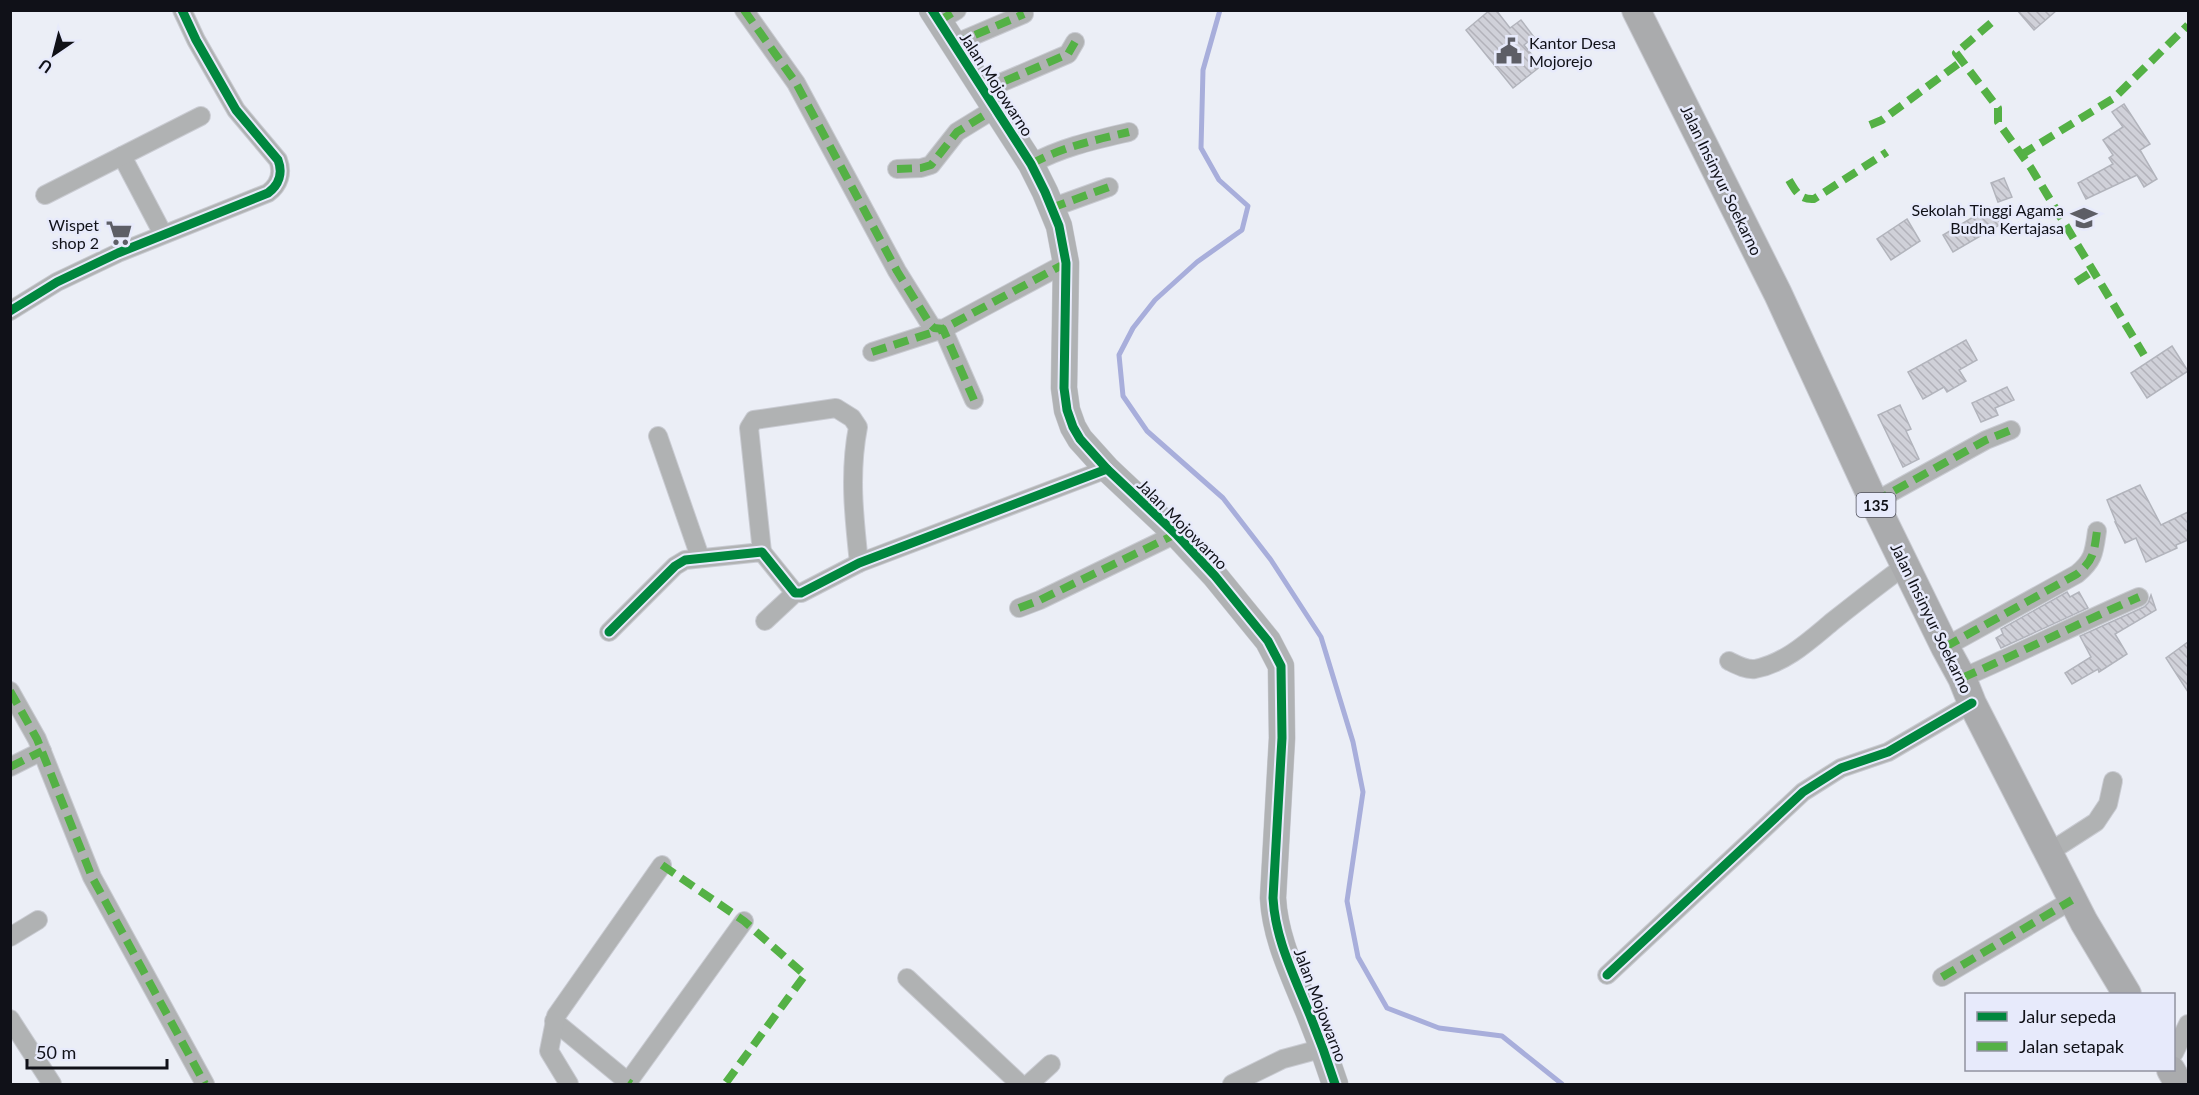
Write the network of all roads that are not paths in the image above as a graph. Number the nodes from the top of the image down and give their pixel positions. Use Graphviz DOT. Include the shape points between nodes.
graph roads {
  1 [pos="182,10"];
  2 [pos="744,10"];
  3 [pos="1636,10"];
  4 [pos="942,14"];
  5 [pos="1024,14"];
  6 [pos="1075,42"];
  7 [pos="954,44"];
  8 [pos="990,99"];
  9 [pos="201,116"];
  10 [pos="1129,132"];
  11 [pos="122,156"];
  12 [pos="1031,164"];
  13 [pos="897,169"];
  14 [pos="1109,188"];
  15 [pos="45,195"];
  16 [pos="1051,208"];
  17 [pos="163,234"];
  18 [pos="1066,263"];
  19 [pos="10,311"];
  20 [pos="943,329"];
  21 [pos="872,352"];
  22 [pos="974,400"];
  23 [pos="2011,430"];
  24 [pos="658,436"];
  25 [pos="1107,470"];
  26 [pos="1874,502"];
  27 [pos="2097,531"];
  28 [pos="1176,534"];
  29 [pos="762,552"];
  30 [pos="700,557"];
  31 [pos="859,563"];
  32 [pos="1906,565"];
  33 [pos="795,593"];
  34 [pos="2139,597"];
  35 [pos="1019,608"];
  36 [pos="765,621"];
  37 [pos="609,632"];
  38 [pos="1945,647"];
  39 [pos="1729,661"];
  40 [pos="1967,690"];
  41 [pos="10,691"];
  42 [pos="42,751"];
  43 [pos="10,767"];
  44 [pos="2113,781"];
  45 [pos="2048,853"];
  46 [pos="662,865"];
  47 [pos="2072,900"];
  48 [pos="38,920"];
  49 [pos="744,921"];
  50 [pos="10,937"];
  51 [pos="1607,975"];
  52 [pos="1942,977"];
  53 [pos="907,978"];
  54 [pos="2126,993"];
  55 [pos="10,1019"];
  56 [pos="554,1021"];
  57 [pos="2188,1024"];
  58 [pos="1324,1048"];
  59 [pos="2175,1051"];
  60 [pos="1051,1064"];
  61 [pos="2172,1071"];
  62 [pos="52,1084"];
  63 [pos="205,1084"];
  64 [pos="569,1084"];
  65 [pos="1020,1084"];
  66 [pos="1029,1084"];
  67 [pos="1232,1084"];
  68 [pos="1335,1084"];
  69 [pos="2180,1084"];
  1 -- 17 [label="street" via="236,110 281,168 277,184 268,194"];
  2 -- 20 [label="street" via="796,83 897,271 930,324"];
  3 -- 26 [label="main road, Jalan Insinyur Soekarno / 135" via="1778,294"];
  4 -- 7 [label="street, Jalan Mojowarno"];
  5 -- 7 [label="street"];
  6 -- 8 [label="street" via="1068,54"];
  7 -- 8 [label="street, Jalan Mojowarno"];
  8 -- 12 [label="street, Jalan Mojowarno"];
  8 -- 13 [label="street" via="931,165"];
  9 -- 11 [label="street"];
  10 -- 12 [label="street" via="1050,153"];
  11 -- 15 [label="street"];
  11 -- 17 [label="street"];
  12 -- 16 [label="street, Jalan Mojowarno"];
  14 -- 16 [label="street"];
  16 -- 18 [label="street, Jalan Mojowarno"];
  17 -- 19 [label="street" via="57,282"];
  18 -- 20 [label="street"];
  18 -- 25 [label="street, Jalan Mojowarno" via="1067,410 1080,439"];
  20 -- 21 [label="street"];
  20 -- 22 [label="street"];
  23 -- 26 [label="street"];
  24 -- 30 [label="street"];
  25 -- 28 [label="street, Jalan Mojowarno"];
  25 -- 31 [label="street"];
  26 -- 32 [label="main road, Jalan Insinyur Soekarno / 135"];
  27 -- 38 [label="street" via="2093,556 2077,574"];
  28 -- 35 [label="street"];
  28 -- 58 [label="street, Jalan Mojowarno" via="1243,609 1268,641 1281,666 1274,920"];
  29 -- 30 [label="street"];
  29 -- 31 [label="street" via="751,424 754,420 836,408 858,427 852,493"];
  29 -- 33 [label="street"];
  30 -- 37 [label="street" via="675,566"];
  31 -- 33 [label="street"];
  32 -- 38 [label="main road, Jalan Insinyur Soekarno / 135"];
  32 -- 39 [label="street" via="1792,654 1754,669"];
  33 -- 36 [label="street"];
  34 -- 40 [label="street" via="2028,650"];
  38 -- 40 [label="main road, Jalan Insinyur Soekarno / 135"];
  40 -- 45 [label="main road, Jalan Insinyur Soekarno / 135"];
  40 -- 51 [label="street" via="1888,752 1841,768 1803,792"];
  41 -- 42 [label="street"];
  42 -- 43 [label="street"];
  42 -- 63 [label="street" via="93,877"];
  44 -- 45 [label="street" via="2108,804 2096,822"];
  45 -- 47 [label="main road, Jalan Insinyur Soekarno / 135"];
  46 -- 56 [label="street"];
  47 -- 52 [label="street"];
  47 -- 54 [label="main road, Jalan Insinyur Soekarno / 135"];
  48 -- 50 [label="street"];
  49 -- 56 [label="street" via="628,1082"];
  53 -- 65 [label="street"];
  55 -- 62 [label="street"];
  56 -- 64 [label="street" via="549,1051"];
  57 -- 59 [label="street"];
  58 -- 67 [label="street" via="1283,1059"];
  58 -- 68 [label="street, Jalan Mojowarno"];
  60 -- 66 [label="street"];
  61 -- 69 [label="main road"];
}
